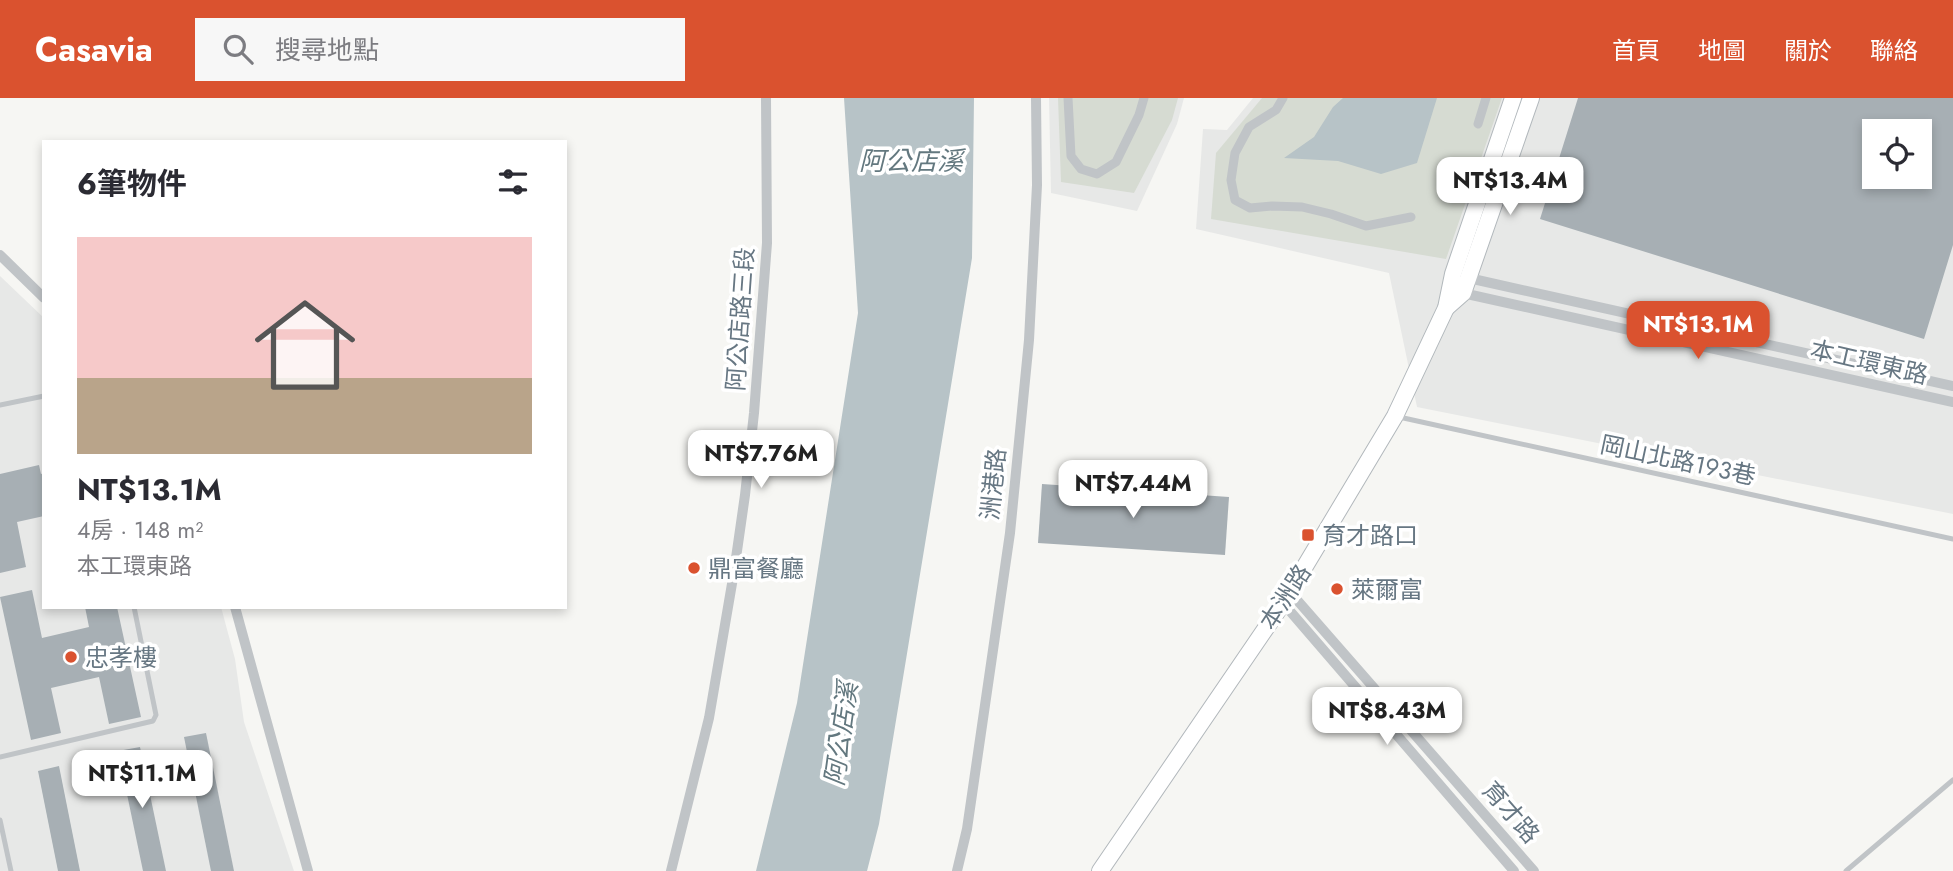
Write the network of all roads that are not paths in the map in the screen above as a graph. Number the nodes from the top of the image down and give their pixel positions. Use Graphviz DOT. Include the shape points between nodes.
graph roads {
  1 [pos="766,98"];
  2 [pos="1036,98"];
  3 [pos="1068,98"];
  4 [pos="1144,98"];
  5 [pos="1283,98"];
  6 [pos="1486,98"];
  7 [pos="1513,98"];
  8 [pos="1531,98"];
  9 [pos="1478,124"];
  10 [pos="1411,217"];
  11 [pos="0,255"];
  12 [pos="1458,284"];
  13 [pos="42,296"];
  14 [pos="1953,386"];
  15 [pos="42,396"];
  16 [pos="1953,402"];
  17 [pos="0,405"];
  18 [pos="1395,416"];
  19 [pos="1953,538"];
  20 [pos="1287,597"];
  21 [pos="134,609"];
  22 [pos="235,609"];
  23 [pos="0,757"];
  24 [pos="1953,780"];
  25 [pos="0,820"];
  26 [pos="11,871"];
  27 [pos="308,871"];
  28 [pos="671,871"];
  29 [pos="957,871"];
  30 [pos="1100,871"];
  31 [pos="1514,871"];
  32 [pos="1534,871"];
  33 [pos="1846,871"];
  1 -- 28 [label="street, 阿公店路三段" via="767,243 745,495 709,718"];
  2 -- 29 [label="street, 洲港路" via="1037,185 1029,340 1010,533"];
  3 -- 4 [label="street" via="1071,156 1081,169 1097,174 1116,162"];
  5 -- 10 [label="street" via="1276,110 1249,127 1235,153 1231,180 1235,200 1250,208 1302,207 1366,226"];
  6 -- 9 [label="street"];
  7 -- 12 [label="main road, 本洲路"];
  8 -- 12 [label="main road, 本洲路"];
  11 -- 13 [label="street"];
  12 -- 14 [label="street, 本工環東路"];
  12 -- 16 [label="street, 本工環東路"];
  12 -- 18 [label="main road, 本洲路"];
  15 -- 17 [label="lane"];
  18 -- 19 [label="lane, 岡山北路193巷"];
  18 -- 20 [label="main road, 本洲路"];
  20 -- 30 [label="main road, 本洲路"];
  20 -- 31 [label="street, 育才路"];
  20 -- 32 [label="street, 育才路"];
  21 -- 23 [label="lane" via="156,715 153,721"];
  22 -- 27 [label="street"];
  24 -- 33 [label="lane"];
  25 -- 26 [label="lane"];
}
